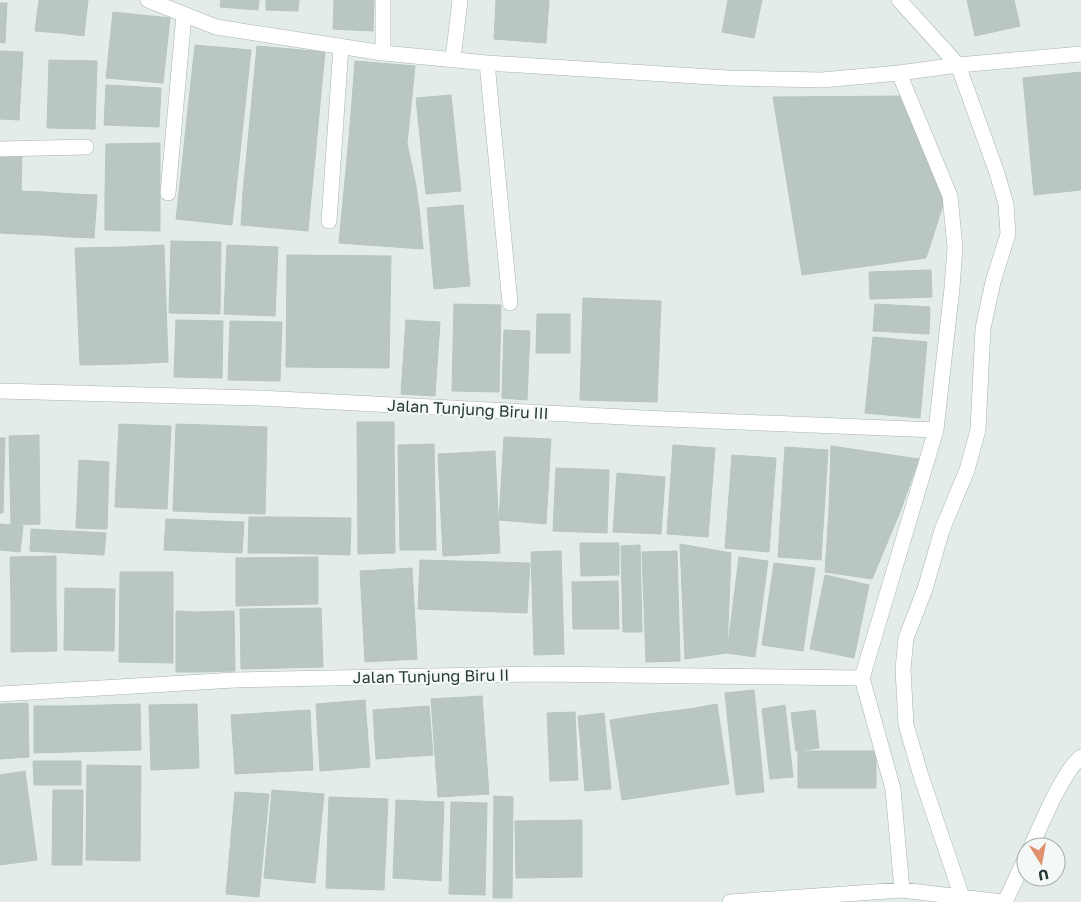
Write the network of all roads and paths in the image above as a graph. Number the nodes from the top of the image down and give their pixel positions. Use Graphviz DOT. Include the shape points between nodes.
graph roads {
  1 [pos="148,0"];
  2 [pos="383,0"];
  3 [pos="460,0"];
  4 [pos="899,0"];
  5 [pos="184,15"];
  6 [pos="341,46"];
  7 [pos="383,53"];
  8 [pos="1081,54"];
  9 [pos="453,59"];
  10 [pos="487,63"];
  11 [pos="958,65"];
  12 [pos="899,73"];
  13 [pos="86,147"];
  14 [pos="0,149"];
  15 [pos="168,193"];
  16 [pos="330,221"];
  17 [pos="510,303"];
  18 [pos="0,392"];
  19 [pos="936,430"];
  20 [pos="862,678"];
  21 [pos="0,694"];
  22 [pos="1081,757"];
  23 [pos="1036,837"];
  24 [pos="1016,877"];
  25 [pos="902,890"];
  26 [pos="962,897"];
  27 [pos="730,902"];
  28 [pos="1004,902"];
  1 -- 5 [label="street"];
  2 -- 7 [label="street"];
  3 -- 9 [label="street"];
  4 -- 11 [label="street"];
  5 -- 6 [label="street" via="216,28"];
  5 -- 15 [label="street"];
  6 -- 7 [label="street"];
  6 -- 16 [label="street"];
  7 -- 9 [label="street"];
  8 -- 11 [label="street"];
  9 -- 10 [label="street"];
  10 -- 12 [label="street" via="756,79 822,80"];
  10 -- 17 [label="street"];
  11 -- 12 [label="street"];
  11 -- 26 [label="street" via="997,173 1006,204 1008,234 983,328 978,430 967,470 942,530 925,589 906,638 903,670 906,725"];
  12 -- 19 [label="street" via="950,196 953,280"];
  13 -- 14 [label="street"];
  18 -- 19 [label="street, Jalan Tunjung Biru III" via="259,398"];
  19 -- 20 [label="street"];
  20 -- 21 [label="street, Jalan Tunjung Biru II" via="527,674 236,680"];
  20 -- 25 [label="street" via="893,790"];
  22 -- 23 [label="street" via="1065,778"];
  24 -- 28 [label="street"];
  25 -- 26 [label="street"];
  25 -- 27 [label="street"];
  26 -- 28 [label="street"];
}
